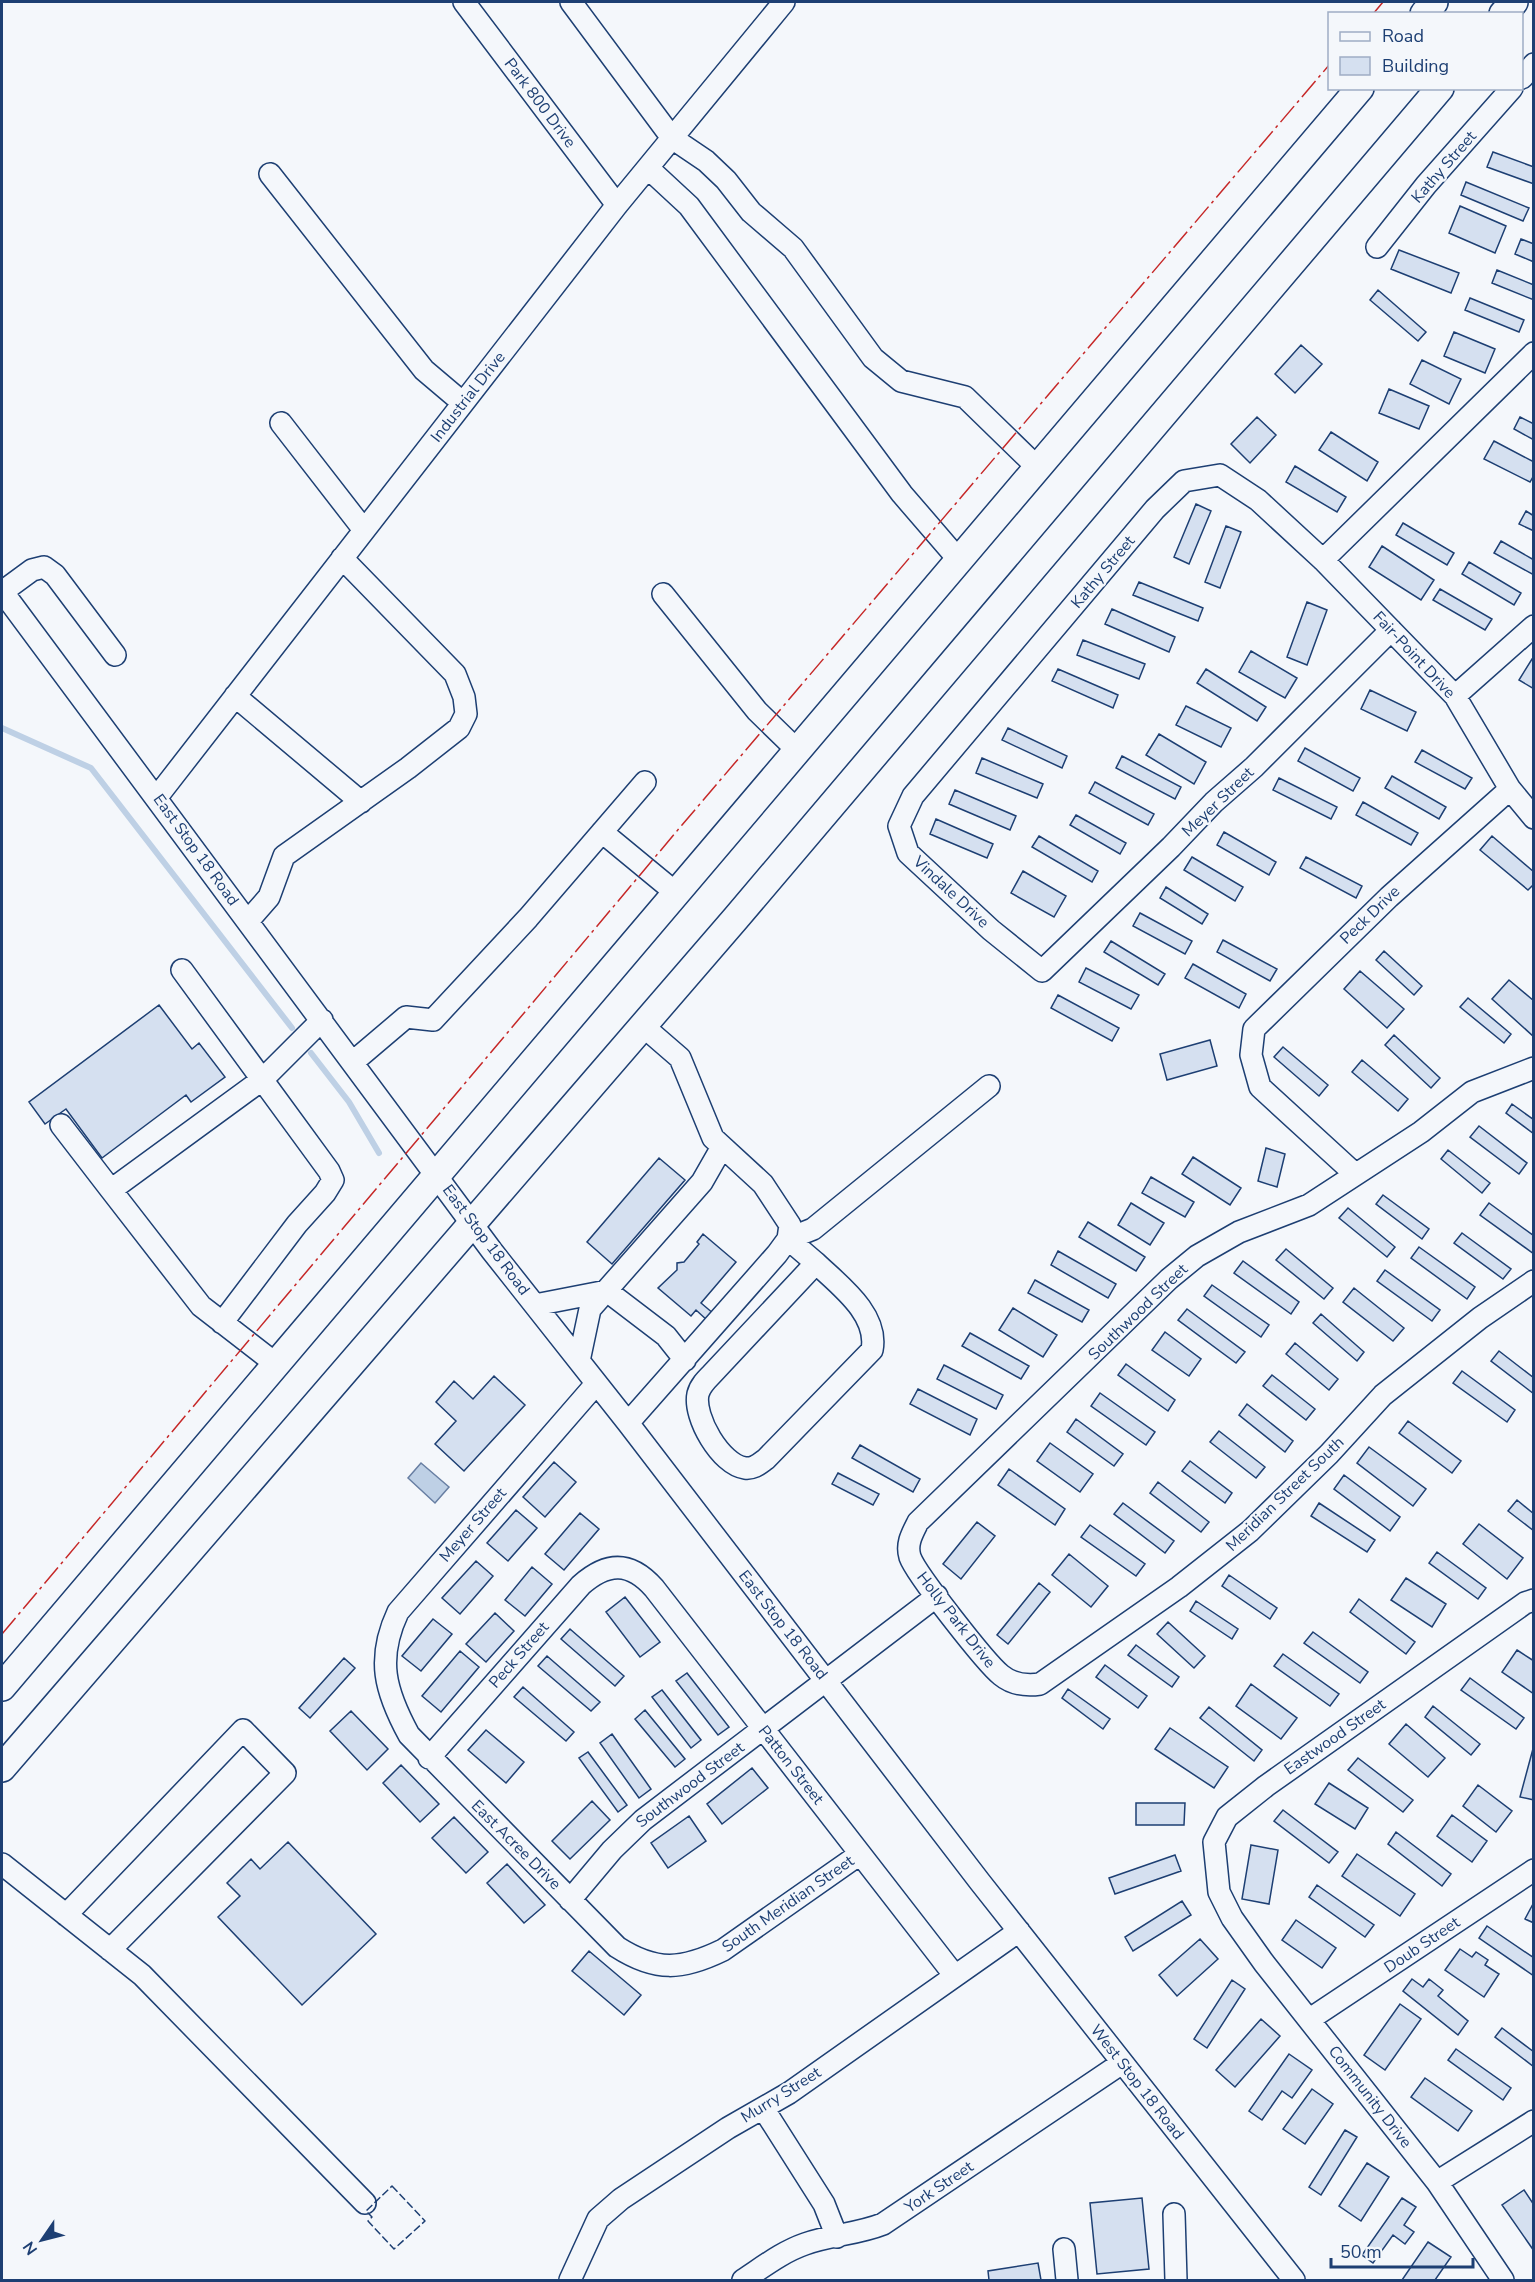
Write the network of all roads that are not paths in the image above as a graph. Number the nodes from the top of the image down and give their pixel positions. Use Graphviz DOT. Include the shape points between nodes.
graph roads {
  1 [pos="464,2"];
  2 [pos="571,2"];
  3 [pos="784,2"];
  4 [pos="1533,64"];
  5 [pos="1523,76"];
  6 [pos="1358,90"];
  7 [pos="1438,90"];
  8 [pos="1510,90"];
  9 [pos="672,138"];
  10 [pos="648,168"];
  11 [pos="270,174"];
  12 [pos="617,205"];
  13 [pos="1377,247"];
  14 [pos="1533,353"];
  15 [pos="463,403"];
  16 [pos="281,423"];
  17 [pos="1036,466"];
  18 [pos="364,530"];
  19 [pos="342,558"];
  20 [pos="958,559"];
  21 [pos="1323,560"];
  22 [pos="2,591"];
  23 [pos="663,594"];
  24 [pos="1533,626"];
  25 [pos="1391,630"];
  26 [pos="115,655"];
  27 [pos="235,696"];
  28 [pos="1455,696"];
  29 [pos="797,750"];
  30 [pos="645,782"];
  31 [pos="1510,789"];
  32 [pos="914,796"];
  33 [pos="157,797"];
  34 [pos="361,802"];
  35 [pos="1533,818"];
  36 [pos="602,832"];
  37 [pos="676,893"];
  38 [pos="248,921"];
  39 [pos="182,970"];
  40 [pos="1042,971"];
  41 [pos="322,1020"];
  42 [pos="643,1026"];
  43 [pos="353,1062"];
  44 [pos="1533,1068"];
  45 [pos="263,1079"];
  46 [pos="989,1086"];
  47 [pos="61,1125"];
  48 [pos="722,1147"];
  49 [pos="1355,1174"];
  50 [pos="437,1176"];
  51 [pos="111,1191"];
  52 [pos="473,1224"];
  53 [pos="788,1239"];
  54 [pos="816,1263"];
  55 [pos="1533,1281"];
  56 [pos="607,1291"];
  57 [pos="535,1305"];
  58 [pos="222,1323"];
  59 [pos="685,1360"];
  60 [pos="579,1361"];
  61 [pos="276,1364"];
  62 [pos="597,1383"];
  63 [pos="628,1423"];
  64 [pos="909,1540"];
  65 [pos="618,1567"];
  66 [pos="937,1596"];
  67 [pos="1533,1600"];
  68 [pos="386,1681"];
  69 [pos="827,1682"];
  70 [pos="1022,1686"];
  71 [pos="2,1687"];
  72 [pos="764,1730"];
  73 [pos="429,1758"];
  74 [pos="2,1768"];
  75 [pos="860,1854"];
  76 [pos="2,1864"];
  77 [pos="1533,1870"];
  78 [pos="980,1882"];
  79 [pos="570,1900"];
  80 [pos="66,1915"];
  81 [pos="1232,1918"];
  82 [pos="1019,1931"];
  83 [pos="110,1950"];
  84 [pos="682,1965"];
  85 [pos="955,1976"];
  86 [pos="1310,2019"];
  87 [pos="1122,2063"];
  88 [pos="763,2108"];
  89 [pos="1533,2121"];
  90 [pos="1437,2182"];
  91 [pos="365,2203"];
  92 [pos="1174,2214"];
  93 [pos="837,2237"];
  94 [pos="1064,2249"];
  95 [pos="570,2280"];
  96 [pos="743,2280"];
  97 [pos="1067,2280"];
  98 [pos="1176,2280"];
  99 [pos="1294,2280"];
  100 [pos="1503,2280"];
  1 -- 12 [label="street, Park 800 Drive"];
  2 -- 9 [label="street"];
  3 -- 9 [label="street, Industrial Drive"];
  4 -- 5 [label="street"];
  6 -- 17 [label="main road"];
  7 -- 42 [label="main road"];
  8 -- 13 [label="street, Kathy Street"];
  9 -- 10 [label="street, Industrial Drive"];
  9 -- 17 [label="street" via="706,160 751,212 793,248 885,370 915,386 965,397"];
  10 -- 12 [label="street, Industrial Drive"];
  10 -- 20 [label="street" via="689,206 902,494"];
  11 -- 15 [label="street" via="424,370"];
  12 -- 15 [label="street, Industrial Drive"];
  14 -- 21 [label="street"];
  15 -- 18 [label="street, Industrial Drive"];
  16 -- 18 [label="street"];
  17 -- 20 [label="main road"];
  18 -- 19 [label="street, Industrial Drive"];
  19 -- 27 [label="street, Industrial Drive"];
  19 -- 34 [label="street" via="455,674 466,714 459,728"];
  20 -- 29 [label="main road"];
  21 -- 25 [label="street, Fair-Point Drive"];
  21 -- 32 [label="street, Kathy Street" via="1258,500 1220,474 1184,481 1155,509"];
  22 -- 26 [label="street" via="32,570 44,567 55,575"];
  22 -- 33 [label="street, East Stop 18 Road"];
  23 -- 29 [label="street" via="757,711"];
  24 -- 28 [label="street"];
  25 -- 28 [label="street, Fair-Point Drive"];
  25 -- 40 [label="street, Meyer Street"];
  27 -- 33 [label="street, Industrial Drive"];
  27 -- 34 [label="street"];
  28 -- 31 [label="street, Fair-Point Drive"];
  29 -- 37 [label="main road"];
  30 -- 36 [label="street"];
  31 -- 35 [label="street, Fair-Point Drive"];
  31 -- 49 [label="street, Peck Drive" via="1389,897 1254,1029 1251,1054 1260,1087"];
  32 -- 40 [label="street, Vindale Drive" via="899,826 908,853"];
  33 -- 38 [label="street, East Stop 18 Road"];
  34 -- 38 [label="street" via="284,856 269,897"];
  36 -- 37 [label="street"];
  36 -- 43 [label="street" via="433,1020 406,1017"];
  37 -- 50 [label="main road"];
  38 -- 41 [label="street, East Stop 18 Road"];
  39 -- 45 [label="street"];
  41 -- 43 [label="street, East Stop 18 Road"];
  41 -- 45 [label="street"];
  42 -- 48 [label="street" via="680,1058 713,1138"];
  42 -- 52 [label="main road"];
  43 -- 50 [label="street, East Stop 18 Road"];
  44 -- 49 [label="street, Southwood Street" via="1472,1092 1421,1132"];
  45 -- 51 [label="street"];
  45 -- 58 [label="street" via="333,1180"];
  46 -- 53 [label="street" via="813,1229"];
  47 -- 51 [label="street"];
  48 -- 53 [label="street" via="768,1191 790,1225"];
  48 -- 56 [label="street" via="702,1182"];
  49 -- 64 [label="street, Southwood Street" via="1309,1205 1239,1232 1197,1256 918,1522"];
  50 -- 52 [label="street, East Stop 18 Road"];
  50 -- 61 [label="main road"];
  51 -- 58 [label="street" via="201,1306"];
  52 -- 57 [label="street, East Stop 18 Road"];
  52 -- 74 [label="main road"];
  53 -- 54 [label="street"];
  53 -- 59 [label="street"];
  54 -- 54 [label="street" via="858,1304 871,1327 872,1350 760,1463 744,1468 724,1457 705,1429 698,1392"];
  55 -- 70 [label="street, Meridian Street South" via="1383,1395 1250,1531 1061,1671 1040,1684"];
  56 -- 57 [label="street"];
  56 -- 59 [label="street" via="666,1336"];
  56 -- 60 [label="street" via="590,1309"];
  57 -- 60 [label="street, East Stop 18 Road"];
  58 -- 61 [label="street"];
  59 -- 63 [label="street"];
  60 -- 62 [label="street, East Stop 18 Road"];
  61 -- 71 [label="main road"];
  62 -- 63 [label="street, East Stop 18 Road"];
  62 -- 68 [label="street, Meyer Street" via="398,1612 384,1654"];
  63 -- 69 [label="street, East Stop 18 Road"];
  64 -- 66 [label="street, Holly Park Drive" via="915,1568"];
  65 -- 72 [label="street, Patton Street" via="643,1575"];
  65 -- 73 [label="street, Peck Street" via="604,1570 581,1585"];
  66 -- 69 [label="street, Southwood Street"];
  66 -- 70 [label="street, Holly Park Drive" via="986,1660 1002,1676"];
  67 -- 81 [label="street, Eastwood Street" via="1227,1816 1214,1842 1215,1866 1219,1892"];
  68 -- 73 [label="street, East Acree Drive" via="409,1735"];
  69 -- 72 [label="street, Southwood Street"];
  69 -- 78 [label="street, East Stop 18 Road"];
  72 -- 75 [label="street, Patton Street"];
  72 -- 79 [label="street, Southwood Street" via="636,1826"];
  73 -- 79 [label="street, East Acree Drive"];
  75 -- 84 [label="street, South Meridian Street" via="723,1950"];
  75 -- 85 [label="street, Patton Street"];
  76 -- 80 [label="street"];
  77 -- 86 [label="street, Doub Street"];
  78 -- 82 [label="street, West Stop 18 Road"];
  79 -- 84 [label="street, East Acree Drive" via="617,1947 635,1958 658,1966"];
  80 -- 83 [label="street"];
  80 -- 83 [label="street" via="243,1730 285,1773"];
  81 -- 86 [label="street, Community Drive"];
  82 -- 85 [label="street, Murry Street"];
  82 -- 87 [label="street, West Stop 18 Road"];
  83 -- 91 [label="street" via="142,1975"];
  85 -- 88 [label="street, Murry Street"];
  86 -- 90 [label="street, Community Drive"];
  87 -- 93 [label="street, York Street" via="883,2224"];
  87 -- 99 [label="street, West Stop 18 Road"];
  88 -- 93 [label="street" via="824,2204"];
  88 -- 95 [label="street, Murry Street" via="728,2127 598,2218"];
  89 -- 90 [label="street"];
  90 -- 100 [label="street, Community Drive"];
  92 -- 98 [label="street"];
  93 -- 96 [label="street, York Street" via="806,2244"];
  94 -- 97 [label="street"];
}
